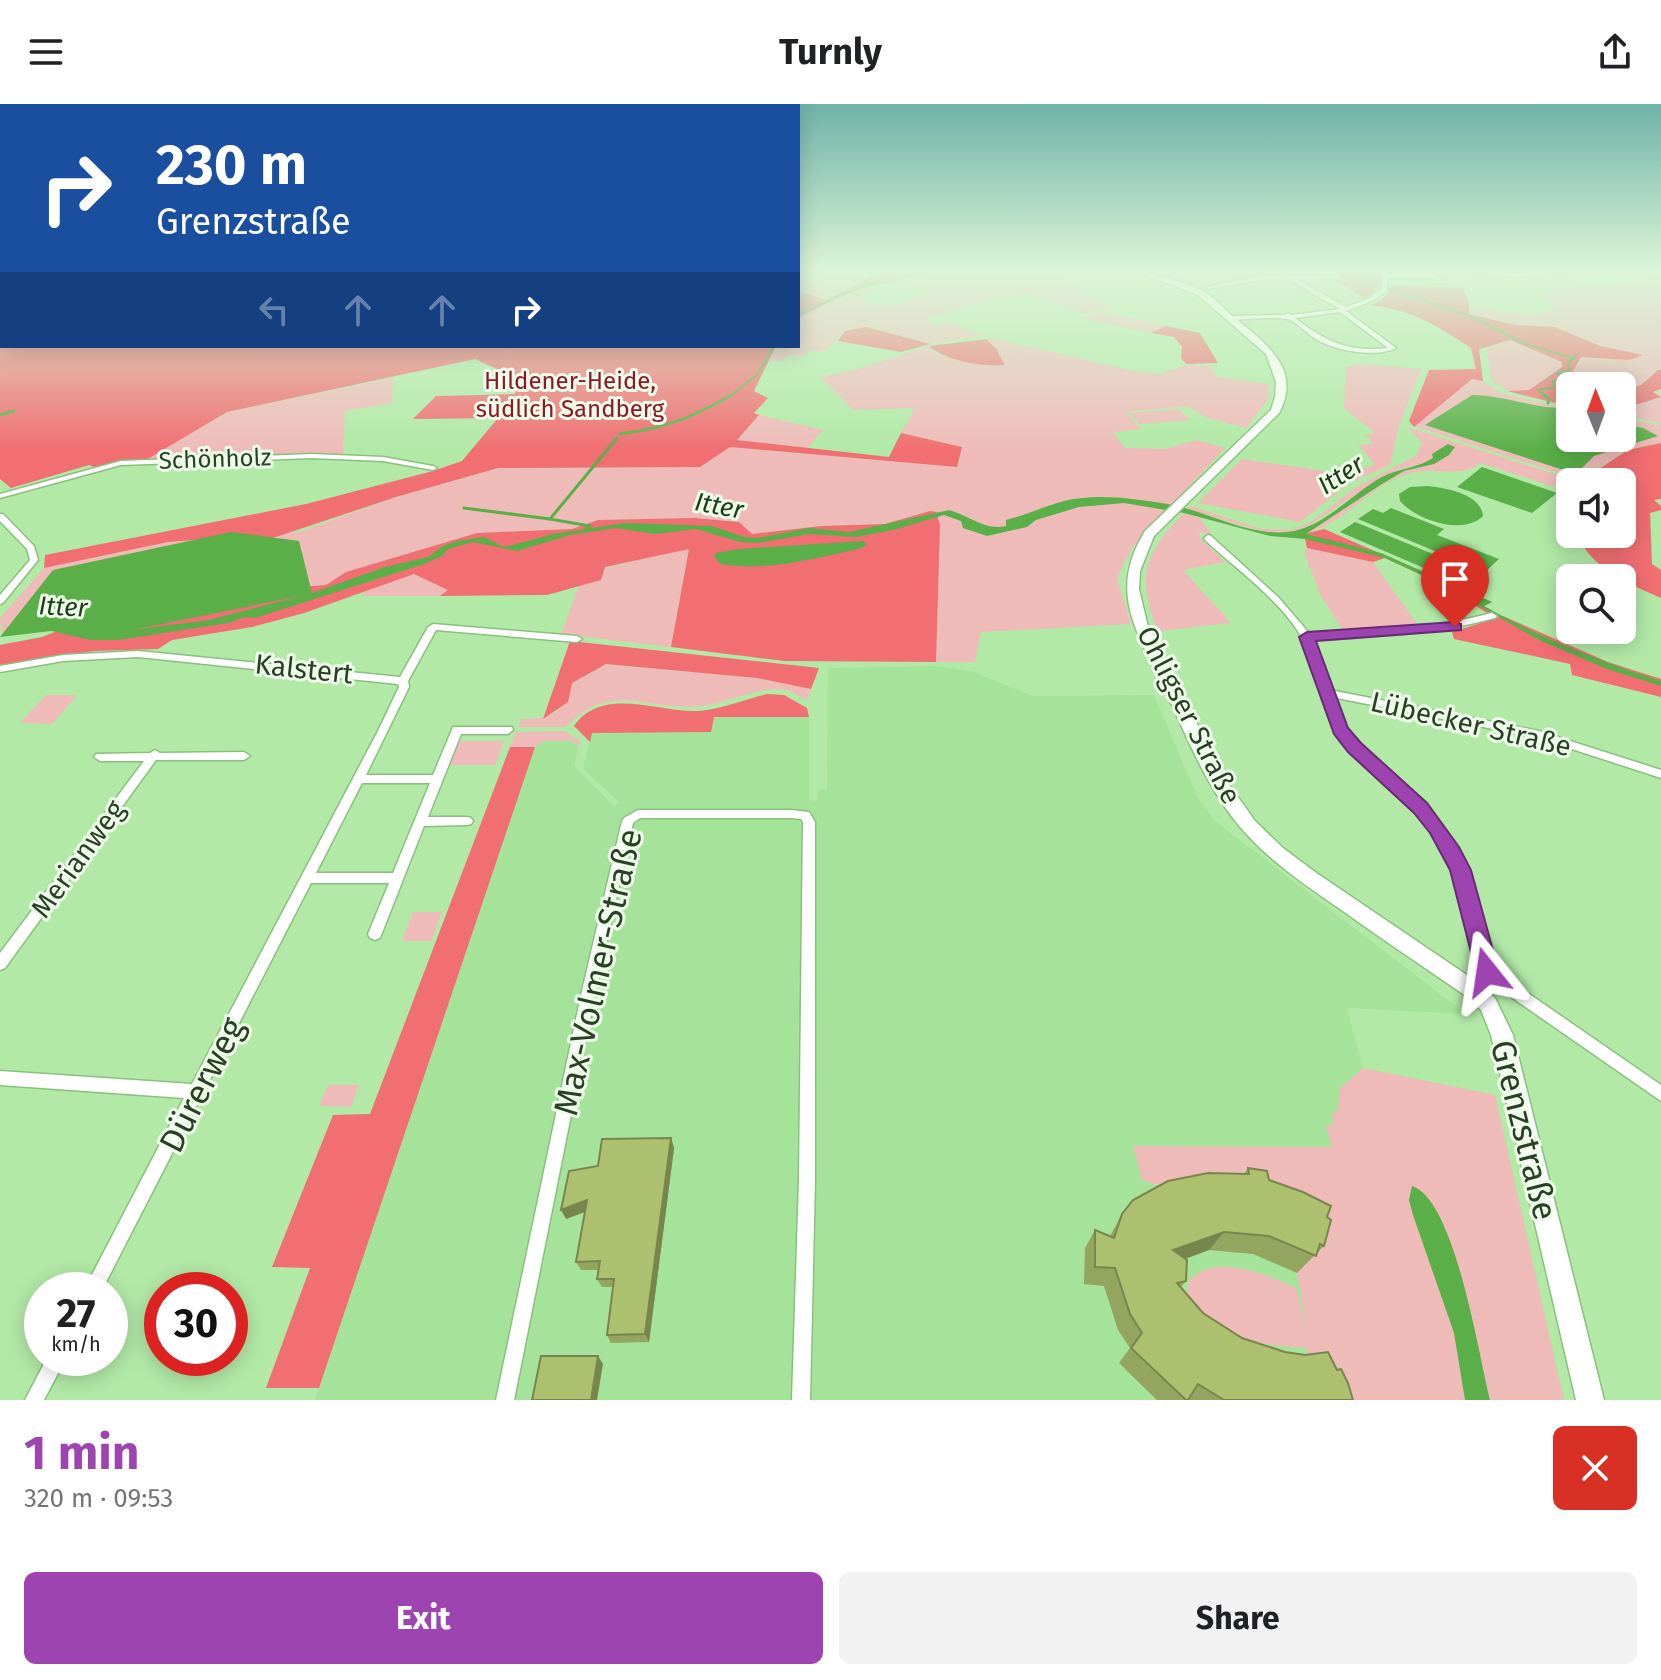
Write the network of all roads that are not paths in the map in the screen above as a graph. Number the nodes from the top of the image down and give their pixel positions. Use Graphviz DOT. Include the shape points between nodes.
graph roads {
  1 [pos="1246,330"];
  2 [pos="1309,330"];
  3 [pos="1370,330"];
  4 [pos="433,468"];
  5 [pos="0,496"];
  6 [pos="0,516"];
  7 [pos="1208,538"];
  8 [pos="0,601"];
  9 [pos="1492,616"];
  10 [pos="1307,637"];
  11 [pos="577,639"];
  12 [pos="0,669"];
  13 [pos="403,681"];
  14 [pos="1326,693"];
  15 [pos="508,730"];
  16 [pos="155,754"];
  17 [pos="244,756"];
  18 [pos="100,757"];
  19 [pos="1661,774"];
  20 [pos="358,779"];
  21 [pos="437,779"];
  22 [pos="467,821"];
  23 [pos="419,822"];
  24 [pos="307,878"];
  25 [pos="397,878"];
  26 [pos="375,934"];
  27 [pos="0,964"];
  28 [pos="1480,981"];
  29 [pos="0,1078"];
  30 [pos="197,1092"];
  31 [pos="1661,1094"];
  32 [pos="102,1272"];
  33 [pos="47,1376"];
  34 [pos="34,1400"];
  35 [pos="505,1400"];
  36 [pos="801,1400"];
  37 [pos="1590,1400"];
  1 -- 28 [label="main road, Ohligser Straße" via="1276,360 1280,402 1138,551 1132,598 1148,642 1214,774 1259,835 1309,878"];
  2 -- 3 [label="street" via="1329,345 1393,348"];
  4 -- 5 [label="street, Schönholz" via="383,459 312,456 133,462"];
  6 -- 8 [label="street" via="31,548 34,560"];
  7 -- 10 [label="street, Grenzstraße"];
  9 -- 10 [label="street" via="1431,630"];
  10 -- 14 [label="street, Grenzstraße"];
  11 -- 13 [label="street" via="433,627"];
  12 -- 13 [label="street, Kalstert" via="63,658 138,654"];
  13 -- 20 [label="street, Dürerweg"];
  14 -- 19 [label="street, Lübecker Straße" via="1539,735"];
  14 -- 28 [label="street, Grenzstraße" via="1346,739 1441,833 1461,870"];
  15 -- 21 [label="street" via="457,730"];
  16 -- 17 [label="street, Merianweg"];
  16 -- 18 [label="street, Merianweg"];
  16 -- 27 [label="street, Merianweg"];
  20 -- 21 [label="street"];
  20 -- 24 [label="street, Dürerweg"];
  21 -- 23 [label="street"];
  22 -- 23 [label="street"];
  23 -- 25 [label="street"];
  24 -- 25 [label="street"];
  24 -- 30 [label="street, Dürerweg"];
  25 -- 26 [label="street"];
  28 -- 31 [label="street"];
  28 -- 37 [label="main road, Grenzstraße" via="1502,1035"];
  29 -- 30 [label="street"];
  30 -- 32 [label="street, Dürerweg"];
  33 -- 34 [label="street"];
  35 -- 36 [label="street, Max-Volmer-Straße" via="628,821 638,814 791,814 805,815 809,822"];
}
